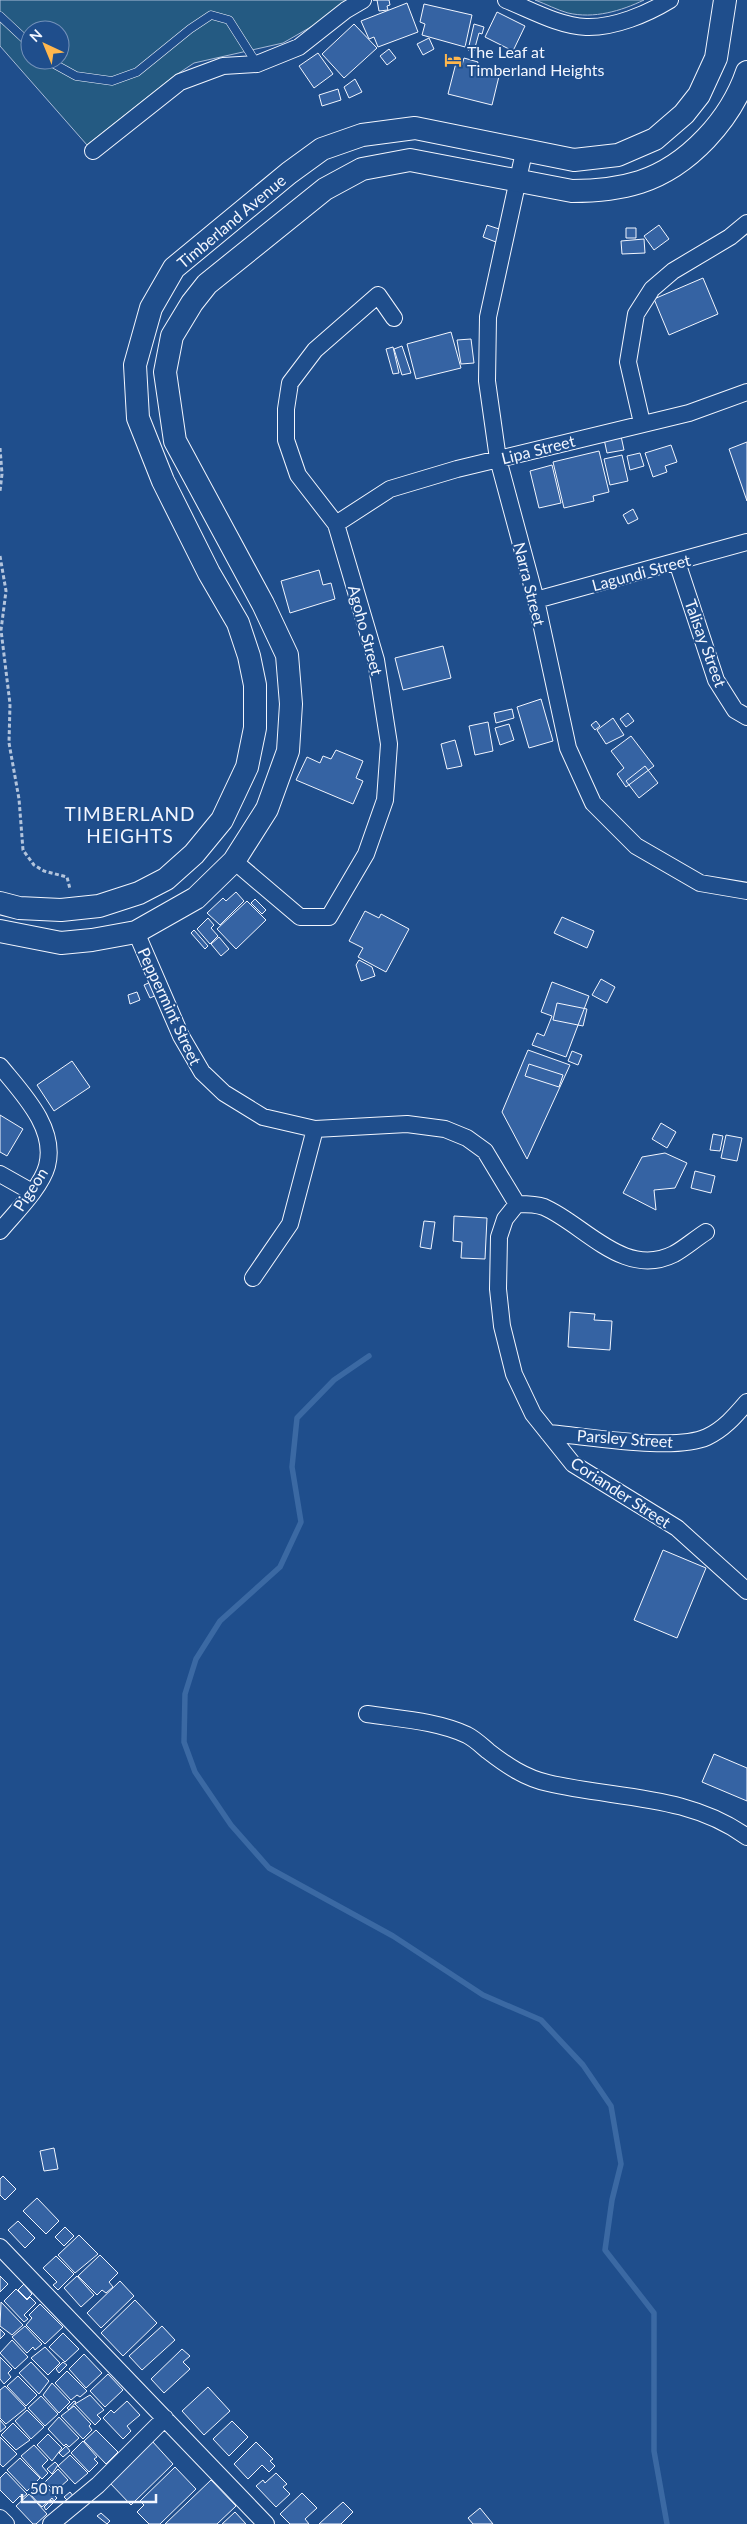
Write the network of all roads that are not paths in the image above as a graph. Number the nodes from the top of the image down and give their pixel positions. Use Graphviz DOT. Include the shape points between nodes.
graph roads {
  1 [pos="363,0"];
  2 [pos="506,0"];
  3 [pos="670,0"];
  4 [pos="725,0"];
  5 [pos="0,16"];
  6 [pos="20,35"];
  7 [pos="257,64"];
  8 [pos="65,70"];
  9 [pos="747,72"];
  10 [pos="93,151"];
  11 [pos="524,152"];
  12 [pos="518,180"];
  13 [pos="747,223"];
  14 [pos="394,318"];
  15 [pos="747,392"];
  16 [pos="642,423"];
  17 [pos="498,459"];
  18 [pos="336,524"];
  19 [pos="747,542"];
  20 [pos="238,560"];
  21 [pos="677,562"];
  22 [pos="209,573"];
  23 [pos="536,600"];
  24 [pos="747,717"];
  25 [pos="234,861"];
  26 [pos="747,891"];
  27 [pos="0,903"];
  28 [pos="0,931"];
  29 [pos="136,932"];
  30 [pos="0,1066"];
  31 [pos="315,1128"];
  32 [pos="0,1174"];
  33 [pos="32,1192"];
  34 [pos="517,1204"];
  35 [pos="0,1232"];
  36 [pos="706,1232"];
  37 [pos="253,1278"];
  38 [pos="747,1402"];
  39 [pos="548,1432"];
  40 [pos="747,1591"];
  41 [pos="367,1714"];
  42 [pos="747,1837"];
  43 [pos="0,2247"];
  44 [pos="165,2418"];
  45 [pos="0,2518"];
  46 [pos="6,2524"];
  47 [pos="51,2524"];
  48 [pos="266,2524"];
  1 -- 7 [label="street" via="299,47"];
  2 -- 3 [label="street" via="564,23 587,27 618,23"];
  4 -- 11 [label="street, Timberland Avenue" via="716,58 699,96 655,139 618,155 574,160"];
  5 -- 6 [label="lane"];
  7 -- 8 [label="lane" via="229,20 211,16 190,28 137,72 112,81 76,76"];
  7 -- 10 [label="street" via="223,66 180,82"];
  9 -- 12 [label="street, Timberland Avenue" via="741,91 714,130 662,172 640,182 598,191 572,191"];
  11 -- 12 [label="street, Narra Street"];
  11 -- 22 [label="street, Timberland Avenue" via="415,128 362,135 322,149 288,173 174,268 151,308 135,365 138,418 163,481"];
  12 -- 17 [label="street, Narra Street" via="488,317 487,381"];
  12 -- 20 [label="street, Timberland Avenue" via="410,160 362,169 325,189 207,284 192,303 172,336 165,372 175,441"];
  13 -- 16 [label="street" via="730,237 673,270 652,289 636,314 628,362"];
  14 -- 18 [label="street, Agoho Street" via="378,296 315,350 290,382 286,440 298,475"];
  15 -- 16 [label="street, Lipa Street" via="689,413"];
  16 -- 17 [label="street, Lipa Street"];
  17 -- 18 [label="street, Lipa Street" via="390,489"];
  17 -- 23 [label="street, Narra Street"];
  18 -- 25 [label="street, Agoho Street" via="376,660 389,744 385,800 366,854 329,917 300,917"];
  19 -- 21 [label="street, Lagundi Street"];
  20 -- 22 [label="street"];
  20 -- 25 [label="street, Timberland Avenue" via="287,655 291,704 288,751 267,810"];
  21 -- 23 [label="street, Lagundi Street"];
  21 -- 24 [label="street, Talisay Street" via="716,680 735,710"];
  22 -- 27 [label="street, Timberland Avenue" via="238,623 255,685 255,728 246,767 222,820 194,854 166,879 139,893 99,906 61,910 19,908"];
  23 -- 26 [label="street, Narra Street" via="568,748 593,803 636,846 700,883"];
  25 -- 29 [label="street, Timberland Avenue" via="196,898"];
  28 -- 29 [label="street, Timberland Avenue" via="61,942"];
  29 -- 31 [label="street, Peppermint Street" via="181,1036 202,1072 224,1093 263,1117"];
  30 -- 33 [label="street, Pigeon" via="35,1110 49,1145 46,1167"];
  31 -- 34 [label="street, Peppermint Street" via="407,1124 445,1129 467,1138 485,1151"];
  31 -- 37 [label="street" via="290,1224"];
  32 -- 33 [label="street"];
  33 -- 35 [label="street, Pigeon"];
  34 -- 36 [label="street" via="543,1207 606,1247 624,1256 649,1261 673,1254"];
  34 -- 39 [label="street, Coriander Street" via="505,1219 499,1237 498,1289 502,1326 514,1374 533,1414"];
  38 -- 39 [label="street, Parsley Street" via="722,1429 706,1438 666,1444"];
  39 -- 40 [label="street, Coriander Street" via="572,1464 676,1528"];
  41 -- 42 [label="street" via="445,1727 469,1736 512,1769 547,1783 687,1807"];
  43 -- 44 [label="street"];
  44 -- 47 [label="street" via="98,2485"];
  44 -- 48 [label="street"];
  45 -- 46 [label="street"];
}
